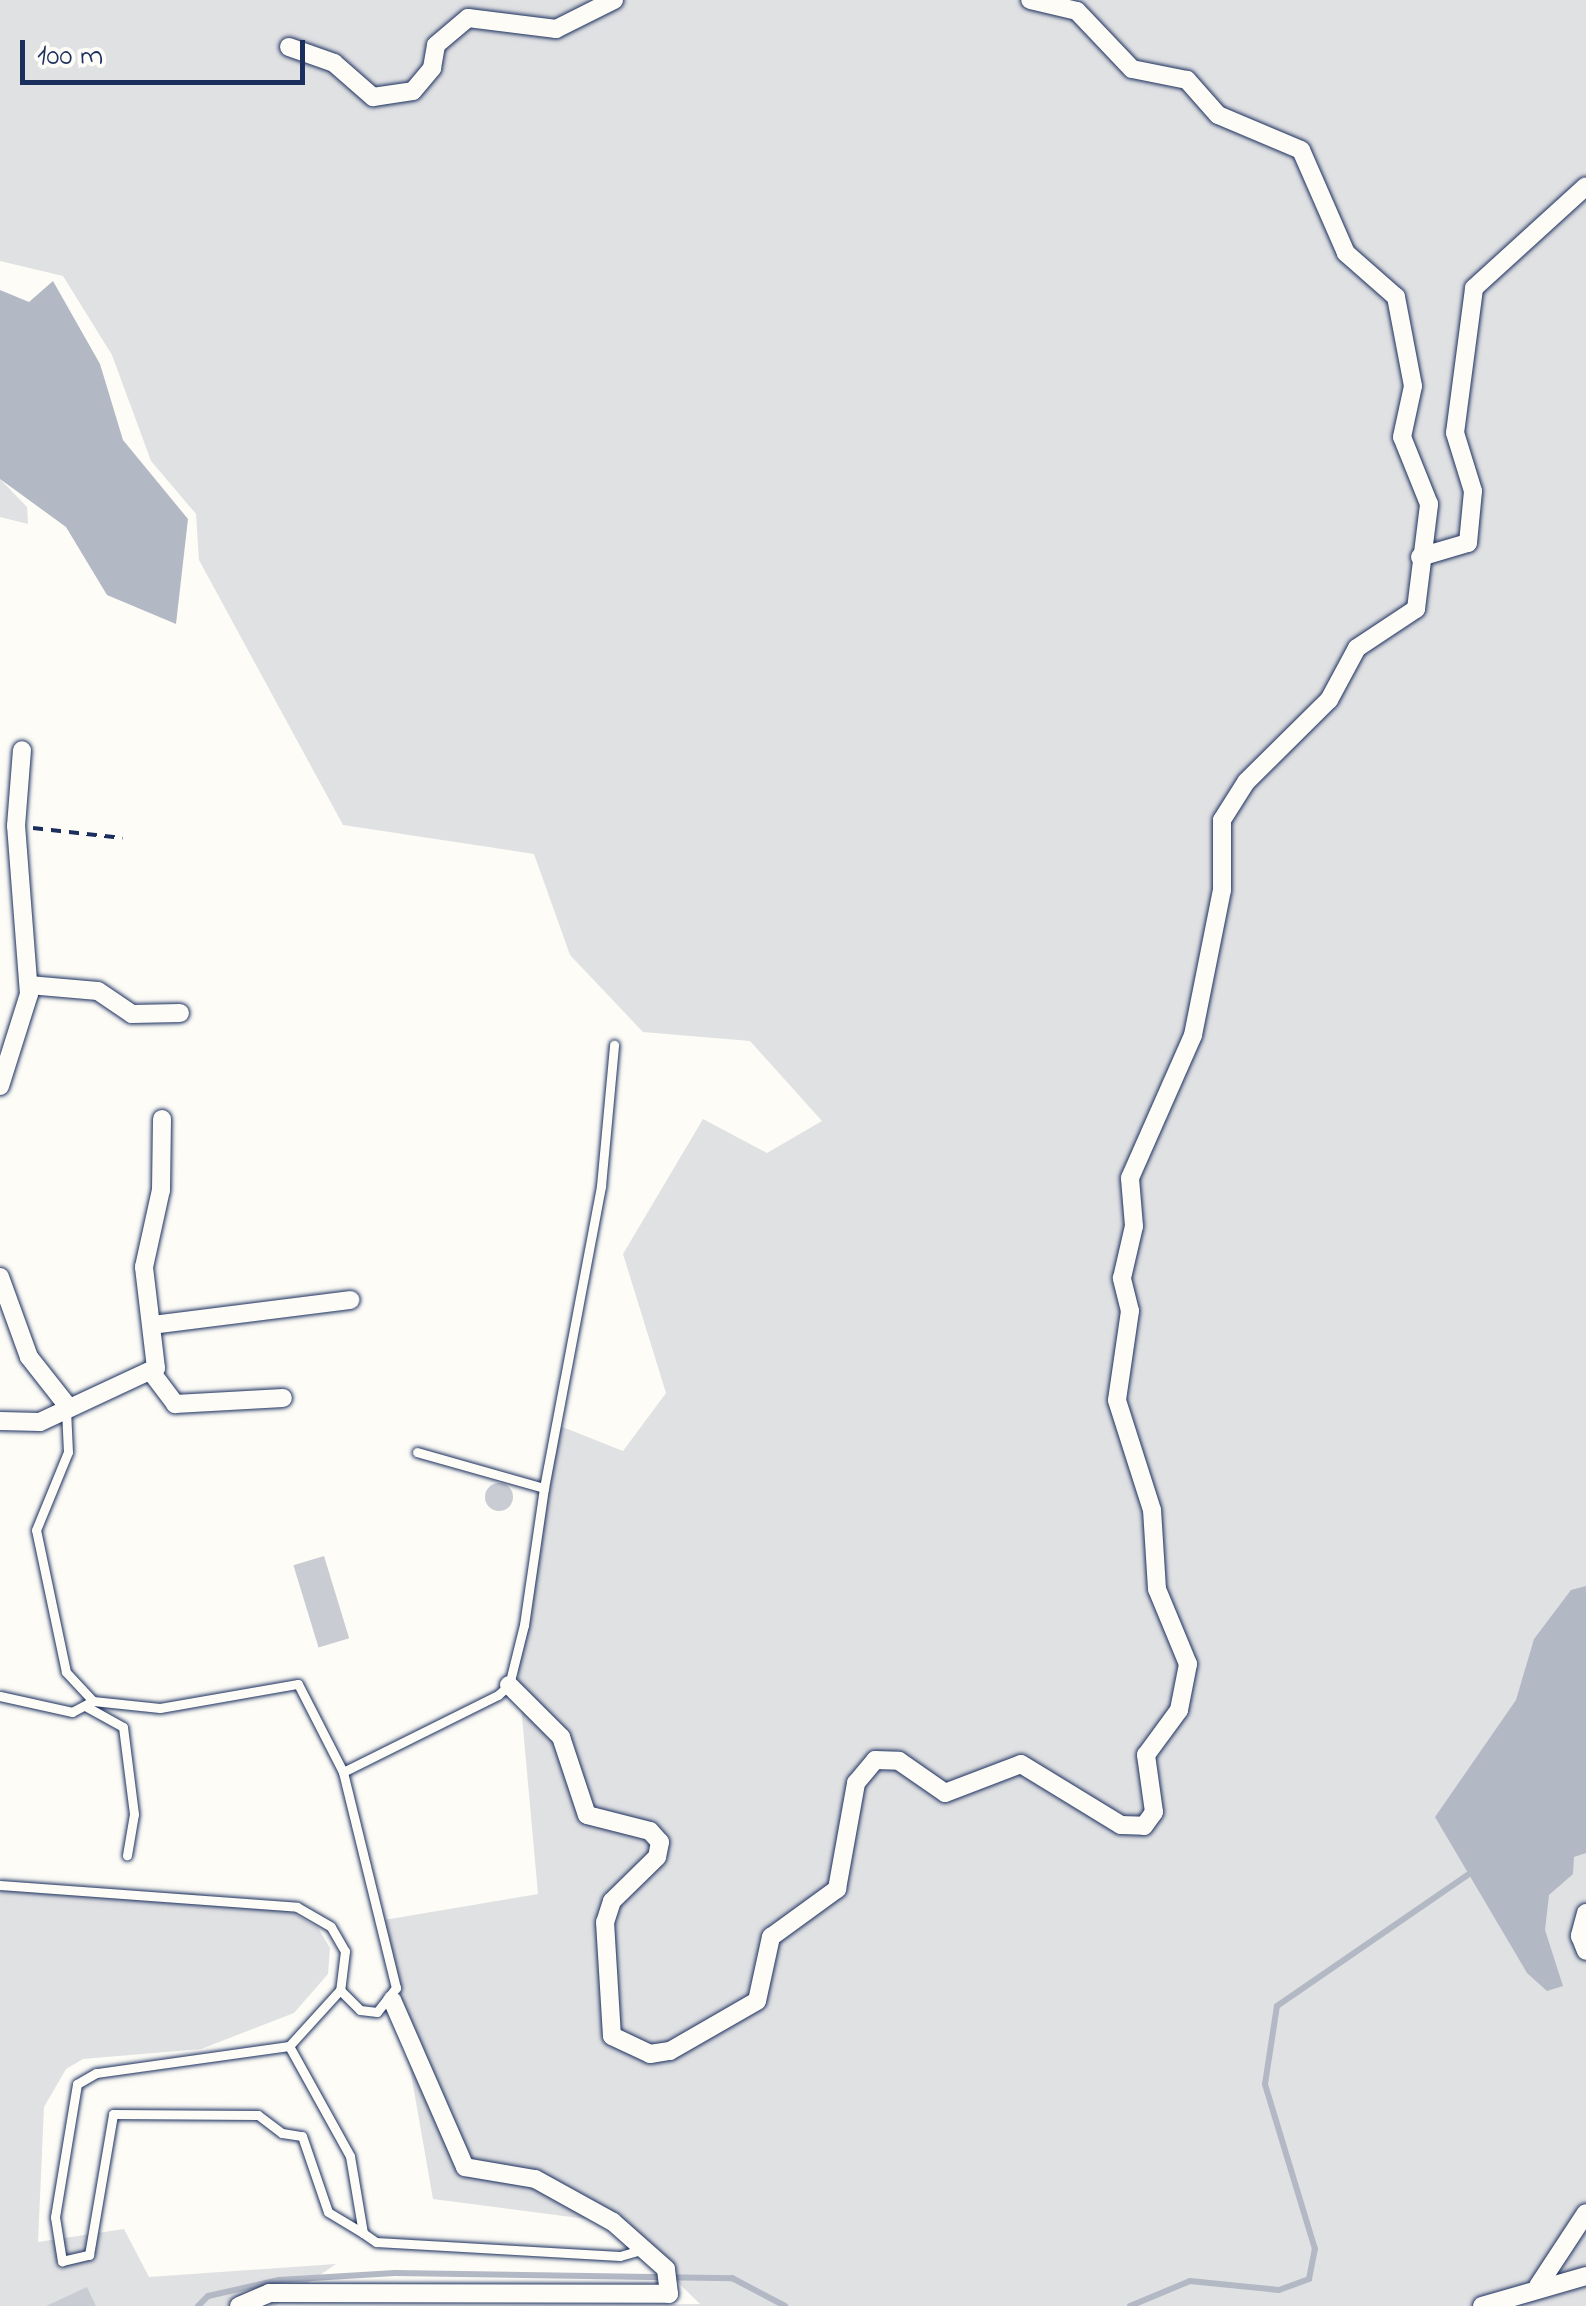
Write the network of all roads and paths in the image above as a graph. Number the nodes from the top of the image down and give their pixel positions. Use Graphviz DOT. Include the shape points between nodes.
graph roads {
  1 [pos="614,0"];
  2 [pos="1030,0"];
  3 [pos="289,47"];
  4 [pos="1586,186"];
  5 [pos="1420,557"];
  6 [pos="22,750"];
  7 [pos="16,826"];
  8 [pos="122,838"];
  9 [pos="30,985"];
  10 [pos="180,1013"];
  11 [pos="614,1046"];
  12 [pos="0,1086"];
  13 [pos="162,1120"];
  14 [pos="0,1277"];
  15 [pos="350,1300"];
  16 [pos="152,1325"];
  17 [pos="152,1373"];
  18 [pos="283,1398"];
  19 [pos="66,1404"];
  20 [pos="0,1420"];
  21 [pos="417,1452"];
  22 [pos="544,1488"];
  23 [pos="509,1685"];
  24 [pos="0,1696"];
  25 [pos="90,1704"];
  26 [pos="342,1772"];
  27 [pos="128,1855"];
  28 [pos="0,1885"];
  29 [pos="1586,1913"];
  30 [pos="1586,1950"];
  31 [pos="340,1990"];
  32 [pos="392,2000"];
  33 [pos="289,2046"];
  34 [pos="1586,2213"];
  35 [pos="363,2233"];
  36 [pos="644,2249"];
  37 [pos="1586,2276"];
  38 [pos="1538,2286"];
  39 [pos="676,2300"];
  40 [pos="239,2306"];
  41 [pos="1482,2306"];
  1 -- 3 [label="street" via="556,29 468,18 436,45 432,68 413,91 373,97 334,63"];
  2 -- 5 [label="street" via="1077,12 1132,69 1187,80 1218,115 1301,150 1346,253 1396,297 1414,386 1402,437 1429,504"];
  4 -- 5 [label="street" via="1474,288 1456,432 1473,491 1468,543"];
  5 -- 23 [label="street" via="1416,610 1357,648 1329,700 1246,782 1222,820 1222,890 1193,1036 1130,1178 1134,1226 1122,1278 1130,1311 1117,1400 1152,1510 1157,1589 1188,1664 1179,1710 1146,1755 1150,1822 1122,1825 1021,1764 945,1793 899,1761 875,1760 856,1783 838,1889 771,1937 756,2000 670,2052 650,2054 612,2036 605,1922 612,1901 657,1858 660,1842 588,1814 561,1737"];
  6 -- 7 [label="street"];
  7 -- 8 [label="path"];
  7 -- 9 [label="street"];
  9 -- 10 [label="street" via="98,991 132,1014"];
  9 -- 12 [label="street"];
  11 -- 22 [label="lane" via="601,1186"];
  13 -- 16 [label="street" via="161,1190 144,1267"];
  14 -- 19 [label="street" via="29,1357"];
  15 -- 16 [label="street"];
  16 -- 17 [label="street"];
  17 -- 18 [label="street" via="174,1404"];
  17 -- 19 [label="street"];
  19 -- 20 [label="street" via="40,1422"];
  19 -- 25 [label="lane" via="68,1452 36,1530 66,1672"];
  21 -- 22 [label="lane"];
  22 -- 23 [label="lane"];
  23 -- 26 [label="lane"];
  24 -- 25 [label="lane" via="53,1710"];
  25 -- 26 [label="lane" via="160,1708 298,1684"];
  25 -- 27 [label="lane" via="124,1727 134,1814"];
  26 -- 32 [label="lane" via="396,1988"];
  28 -- 31 [label="lane" via="297,1907 340,1940"];
  29 -- 30 [label="street"];
  31 -- 32 [label="lane" via="364,2011"];
  31 -- 33 [label="lane"];
  32 -- 36 [label="street" via="465,2167 535,2179"];
  33 -- 35 [label="lane" via="350,2156"];
  33 -- 35 [label="lane" via="83,2079 68,2104 58,2255 89,2255 108,2120 116,2114 258,2115 282,2134 302,2136 328,2212"];
  34 -- 38 [label="street"];
  35 -- 36 [label="lane" via="376,2242 620,2256"];
  36 -- 39 [label="street" via="666,2269"];
  37 -- 38 [label="street"];
  38 -- 41 [label="street"];
  39 -- 40 [label="street" via="268,2293"];
}
